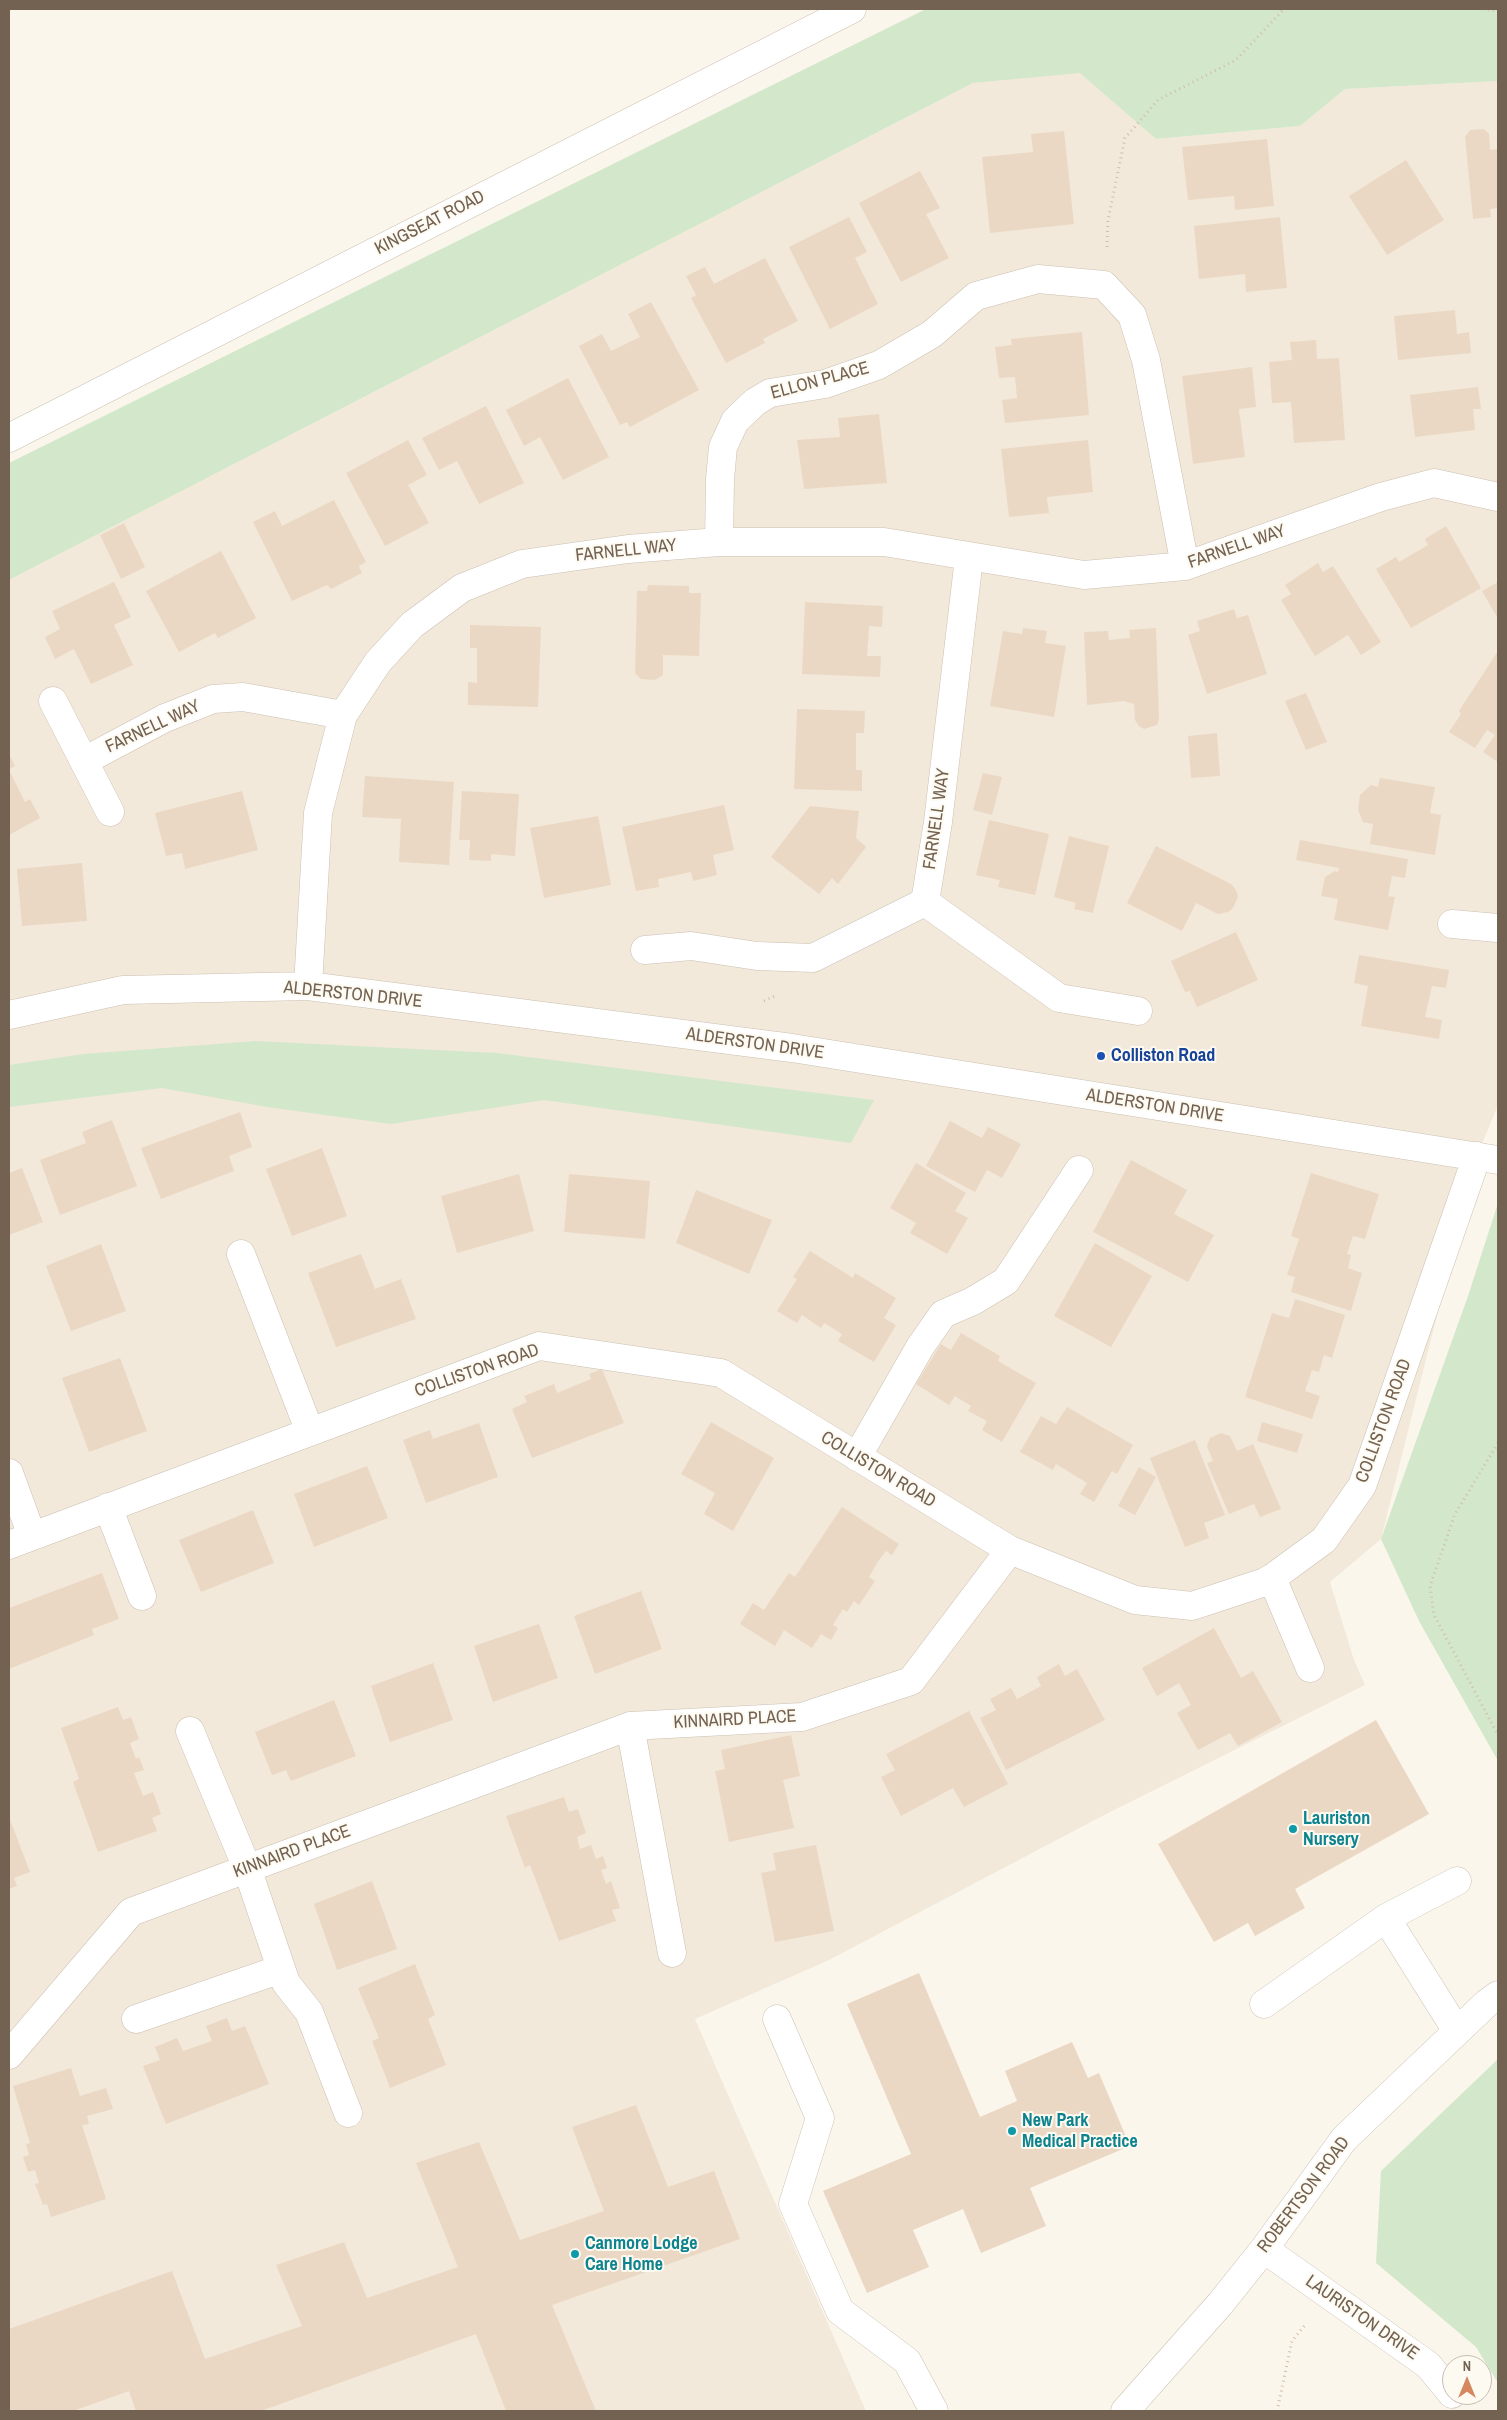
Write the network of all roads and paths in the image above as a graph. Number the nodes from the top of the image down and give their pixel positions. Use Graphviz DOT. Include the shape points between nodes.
graph roads {
  1 [pos="852,9"];
  2 [pos="1284,9"];
  3 [pos="1482,9"];
  4 [pos="1498,11"];
  5 [pos="1104,285"];
  6 [pos="9,438"];
  7 [pos="1498,497"];
  8 [pos="719,542"];
  9 [pos="969,558"];
  10 [pos="1186,566"];
  11 [pos="53,701"];
  12 [pos="343,715"];
  13 [pos="84,760"];
  14 [pos="110,812"];
  15 [pos="925,902"];
  16 [pos="1452,924"];
  17 [pos="1498,928"];
  18 [pos="645,950"];
  19 [pos="308,986"];
  20 [pos="1138,1010"];
  21 [pos="9,1015"];
  22 [pos="1488,1158"];
  23 [pos="1080,1170"];
  24 [pos="241,1254"];
  25 [pos="310,1432"];
  26 [pos="1498,1443"];
  27 [pos="857,1457"];
  28 [pos="9,1473"];
  29 [pos="108,1508"];
  30 [pos="20,1541"];
  31 [pos="1010,1550"];
  32 [pos="1272,1578"];
  33 [pos="142,1596"];
  34 [pos="1310,1668"];
  35 [pos="630,1726"];
  36 [pos="190,1731"];
  37 [pos="1498,1735"];
  38 [pos="247,1868"];
  39 [pos="1457,1881"];
  40 [pos="1386,1918"];
  41 [pos="672,1953"];
  42 [pos="281,1969"];
  43 [pos="1498,1995"];
  44 [pos="1264,2004"];
  45 [pos="136,2019"];
  46 [pos="777,2019"];
  47 [pos="1458,2031"];
  48 [pos="9,2055"];
  49 [pos="348,2113"];
  50 [pos="1264,2249"];
  51 [pos="1329,2294"];
  52 [pos="1442,2383"];
  53 [pos="934,2411"];
  54 [pos="1126,2411"];
  55 [pos="1277,2411"];
  1 -- 6 [label="street, KINGSEAT ROAD"];
  2 -- 5 [label="path" via="1236,60 1158,100 1125,138 1108,220"];
  3 -- 4 [label="path"];
  5 -- 8 [label="street, ELLON PLACE" via="1038,279 976,296 932,334 879,365 825,384 770,393 755,402 735,421 724,447"];
  5 -- 10 [label="street" via="1132,315 1146,360"];
  7 -- 10 [label="street, FARNELL WAY" via="1434,483 1381,497"];
  8 -- 9 [label="street, FARNELL WAY" via="884,542"];
  8 -- 12 [label="street, FARNELL WAY" via="628,549 522,564 462,588 412,625 378,662"];
  9 -- 10 [label="street, FARNELL WAY" via="1084,576"];
  9 -- 15 [label="street, FARNELL WAY" via="938,822"];
  11 -- 13 [label="street, FARNELL WAY"];
  12 -- 13 [label="street, FARNELL WAY" via="243,697 213,699 165,718"];
  12 -- 19 [label="street, FARNELL WAY" via="318,813"];
  13 -- 14 [label="street, FARNELL WAY"];
  15 -- 18 [label="street" via="813,958 757,956 690,946"];
  15 -- 20 [label="street" via="1059,998"];
  16 -- 17 [label="street"];
  19 -- 21 [label="street, ALDERSTON DRIVE" via="123,990"];
  19 -- 22 [label="street, ALDERSTON DRIVE" via="792,1048"];
  22 -- 32 [label="street, COLLISTON ROAD" via="1362,1486 1324,1540"];
  23 -- 27 [label="street" via="1006,1281 943,1314 920,1347"];
  24 -- 25 [label="street"];
  25 -- 27 [label="street, COLLISTON ROAD" via="539,1346 720,1373"];
  25 -- 29 [label="street, COLLISTON ROAD"];
  26 -- 37 [label="path" via="1455,1514 1430,1586 1434,1615"];
  27 -- 31 [label="street, COLLISTON ROAD"];
  28 -- 30 [label="street, COLLISTON ROAD"];
  29 -- 30 [label="street, COLLISTON ROAD"];
  29 -- 33 [label="street"];
  31 -- 32 [label="street, COLLISTON ROAD" via="1135,1600 1192,1606"];
  31 -- 35 [label="street, KINNAIRD PLACE" via="911,1681 802,1717"];
  32 -- 34 [label="street"];
  35 -- 38 [label="street, KINNAIRD PLACE"];
  35 -- 41 [label="street"];
  36 -- 38 [label="street"];
  38 -- 42 [label="street"];
  38 -- 48 [label="street, KINNAIRD PLACE" via="131,1912"];
  39 -- 40 [label="street"];
  40 -- 44 [label="street"];
  40 -- 47 [label="street"];
  42 -- 45 [label="street"];
  42 -- 49 [label="street" via="286,1983 309,2012"];
  43 -- 47 [label="street, ROBERTSON ROAD"];
  46 -- 53 [label="street" via="820,2118 793,2204 840,2311 907,2361"];
  47 -- 50 [label="street, ROBERTSON ROAD" via="1344,2139"];
  50 -- 51 [label="street, LAURISTON DRIVE"];
  50 -- 54 [label="street, ROBERTSON ROAD"];
  51 -- 52 [label="street, LAURISTON DRIVE" via="1428,2366"];
  51 -- 55 [label="path" via="1292,2341"];
}
